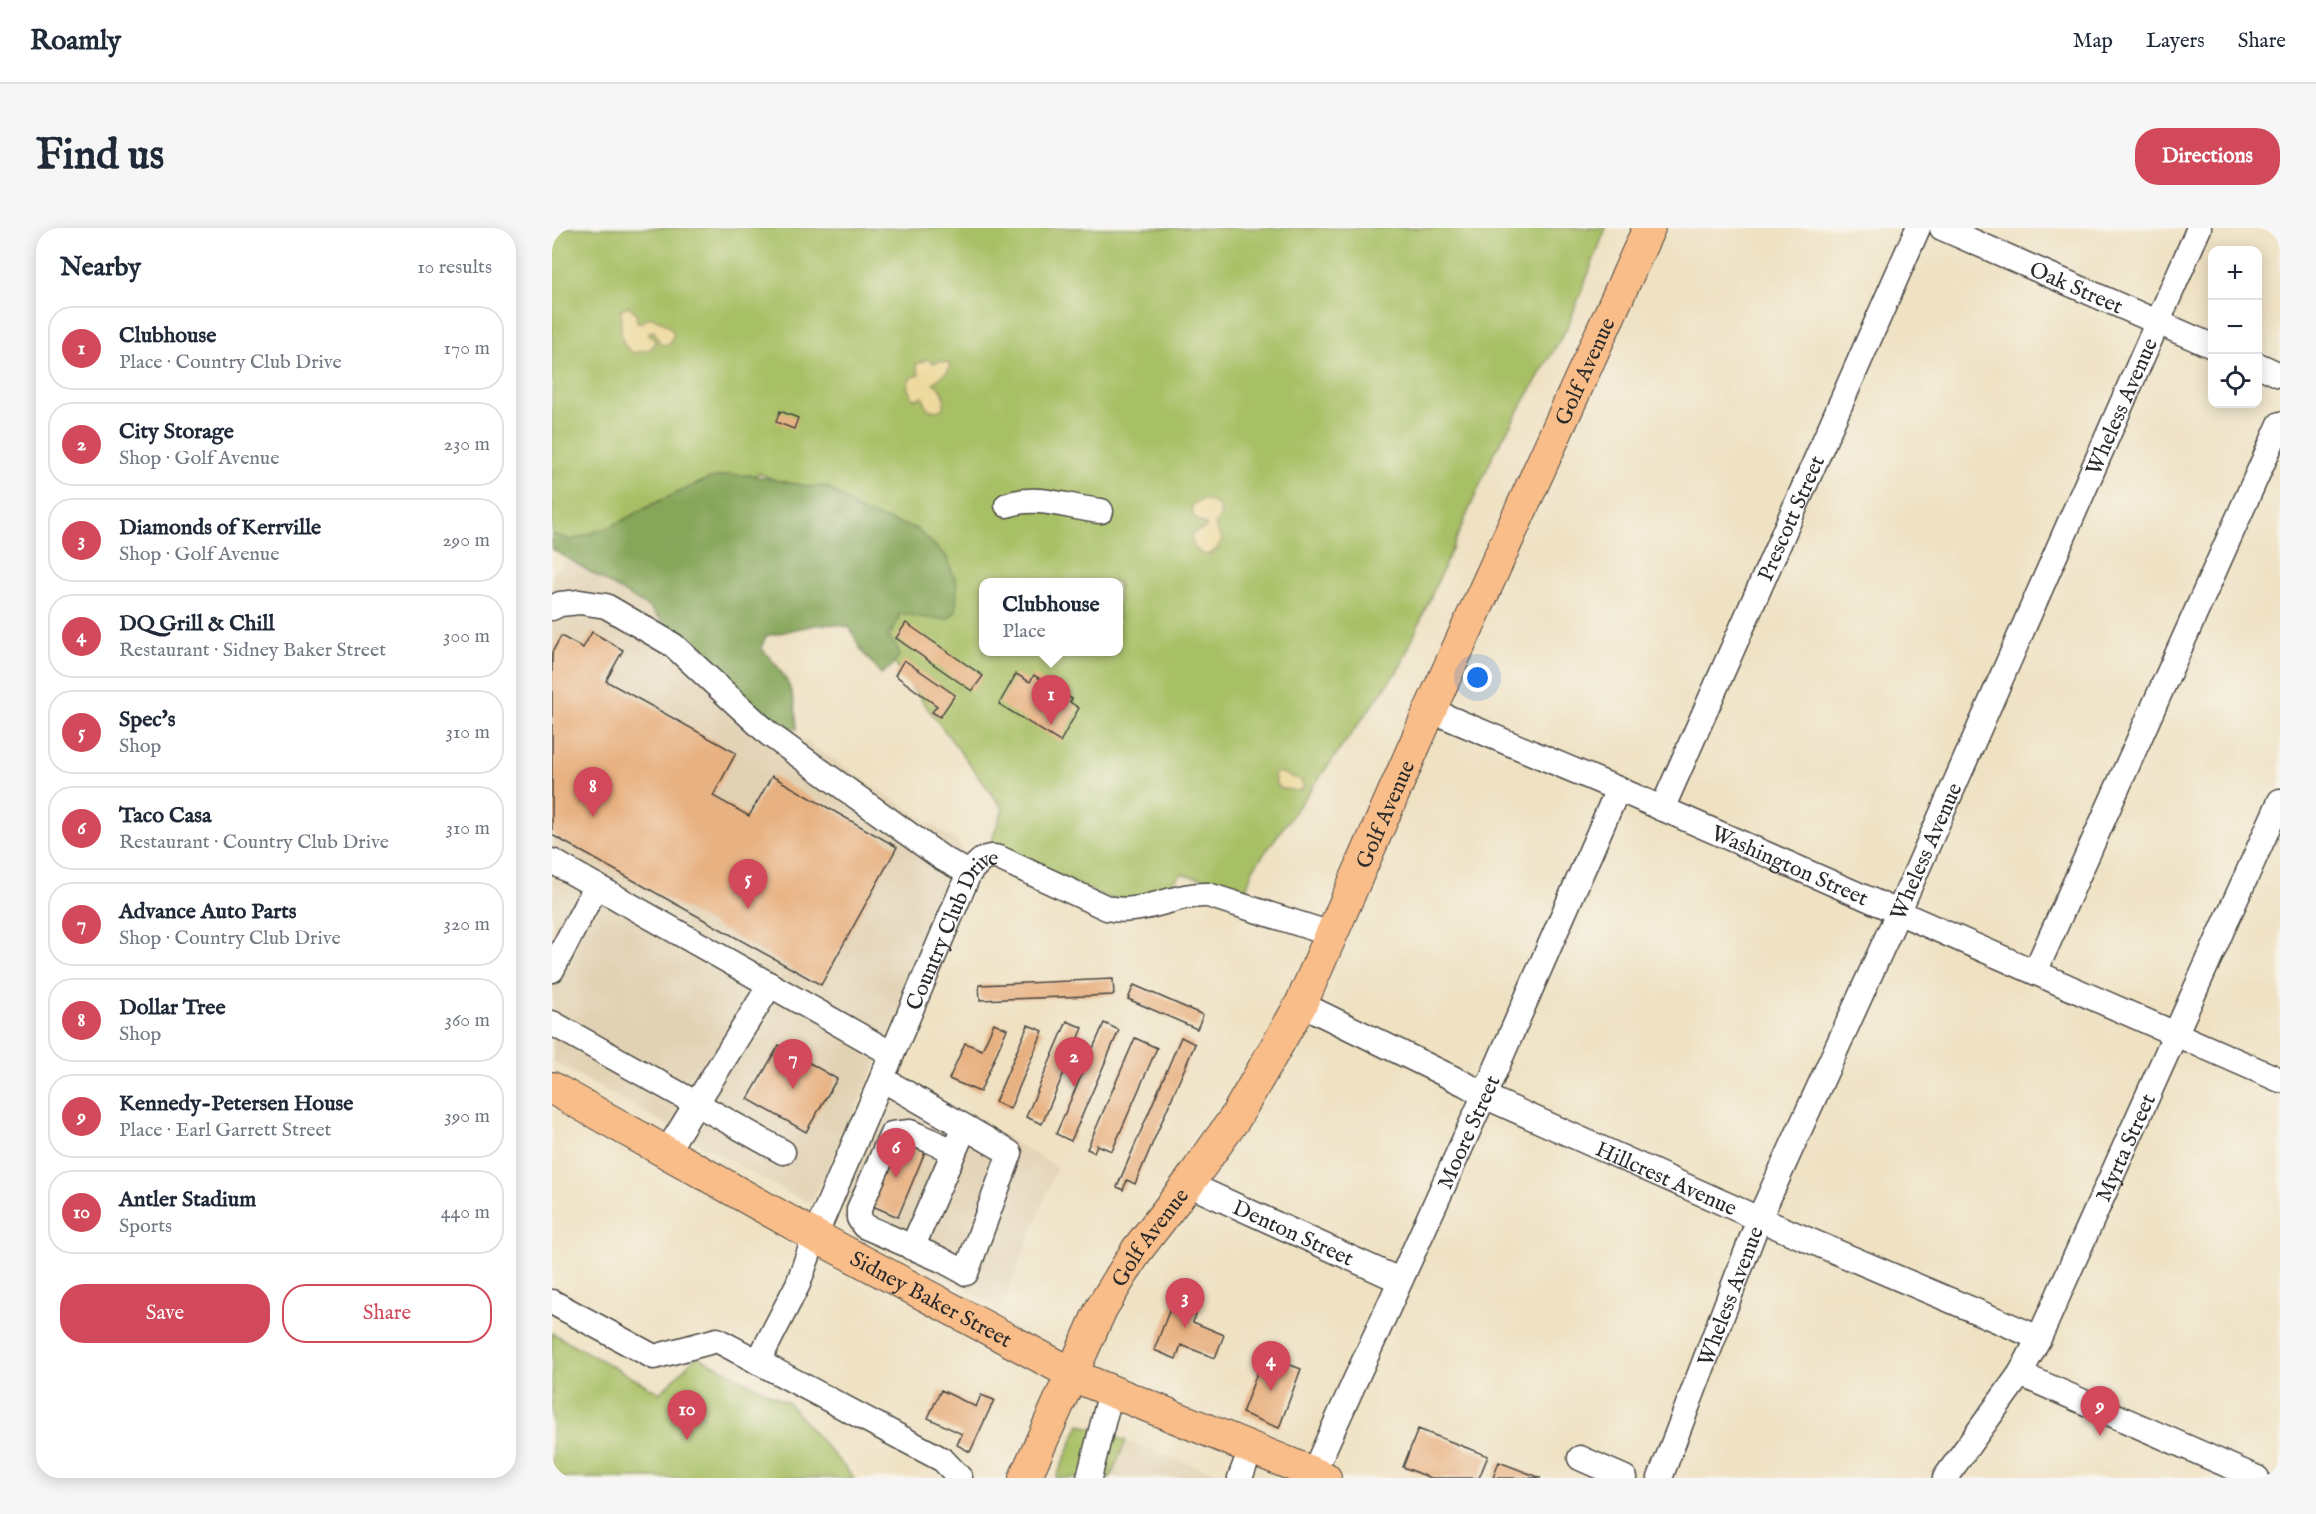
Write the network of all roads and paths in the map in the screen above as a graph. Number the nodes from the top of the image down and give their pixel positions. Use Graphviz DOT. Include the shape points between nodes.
graph roads {
  1 [pos="1649,228"];
  2 [pos="1918,228"];
  3 [pos="1942,228"];
  4 [pos="2199,228"];
  5 [pos="2157,322"];
  6 [pos="2208,344"];
  7 [pos="2262,367"];
  8 [pos="2280,375"];
  9 [pos="2280,424"];
  10 [pos="1007,505"];
  11 [pos="1101,511"];
  12 [pos="552,608"];
  13 [pos="1430,710"];
  14 [pos="1618,789"];
  15 [pos="2280,801"];
  16 [pos="1662,809"];
  17 [pos="552,861"];
  18 [pos="969,873"];
  19 [pos="596,886"];
  20 [pos="1898,913"];
  21 [pos="1331,934"];
  22 [pos="552,970"];
  23 [pos="2035,972"];
  24 [pos="770,985"];
  25 [pos="1301,1004"];
  26 [pos="552,1023"];
  27 [pos="2175,1034"];
  28 [pos="892,1054"];
  29 [pos="882,1078"];
  30 [pos="2280,1080"];
  31 [pos="554,1095"];
  32 [pos="1484,1096"];
  33 [pos="697,1103"];
  34 [pos="965,1127"];
  35 [pos="667,1151"];
  36 [pos="954,1151"];
  37 [pos="783,1152"];
  38 [pos="840,1177"];
  39 [pos="1188,1184"];
  40 [pos="868,1189"];
  41 [pos="1760,1219"];
  42 [pos="815,1236"];
  43 [pos="912,1248"];
  44 [pos="942,1260"];
  45 [pos="1399,1280"];
  46 [pos="925,1294"];
  47 [pos="552,1302"];
  48 [pos="2039,1338"];
  49 [pos="758,1362"];
  50 [pos="1072,1373"];
  51 [pos="2020,1374"];
  52 [pos="1111,1390"];
  53 [pos="1251,1449"];
  54 [pos="1580,1458"];
  55 [pos="1317,1476"];
  56 [pos="960,1478"];
  57 [pos="1025,1478"];
  58 [pos="1089,1478"];
  59 [pos="1240,1478"];
  60 [pos="1625,1478"];
  61 [pos="1660,1478"];
  62 [pos="1945,1478"];
  63 [pos="2258,1478"];
  1 -- 13 [label="main road, Golf Avenue"];
  2 -- 16 [label="street, Prescott Street"];
  3 -- 5 [label="street, Oak Street"];
  4 -- 5 [label="street, Wheless Avenue"];
  5 -- 6 [label="street, Oak Street"];
  5 -- 20 [label="street, Wheless Avenue"];
  7 -- 8 [label="street"];
  9 -- 23 [label="street"];
  10 -- 11 [label="street" via="1045,501"];
  12 -- 18 [label="street" via="580,602 606,606 673,645 769,734 942,858"];
  13 -- 14 [label="street, Washington Street"];
  13 -- 21 [label="main road, Golf Avenue"];
  14 -- 16 [label="street, Washington Street"];
  14 -- 32 [label="street, Moore Street"];
  15 -- 27 [label="street, Myrta Street"];
  16 -- 20 [label="street, Washington Street"];
  17 -- 19 [label="street"];
  18 -- 21 [label="street, Country Club Drive" via="983,857 990,856 1123,912 1194,894 1208,895"];
  18 -- 28 [label="street, Country Club Drive"];
  19 -- 22 [label="street"];
  19 -- 24 [label="street"];
  20 -- 23 [label="street, Washington Street"];
  20 -- 41 [label="street, Wheless Avenue"];
  21 -- 25 [label="main road, Golf Avenue"];
  23 -- 27 [label="street, Washington Street"];
  24 -- 28 [label="street"];
  24 -- 33 [label="street"];
  25 -- 32 [label="street, Hillcrest Avenue"];
  25 -- 39 [label="main road, Golf Avenue" via="1235,1118"];
  26 -- 33 [label="street"];
  27 -- 30 [label="street, Washington Street"];
  27 -- 48 [label="street, Myrta Street"];
  28 -- 29 [label="street, Country Club Drive"];
  29 -- 34 [label="street"];
  29 -- 38 [label="street, Country Club Drive"];
  31 -- 35 [label="main road, Sidney Baker Street"];
  32 -- 41 [label="street, Hillcrest Avenue"];
  32 -- 45 [label="street, Moore Street"];
  33 -- 35 [label="street"];
  33 -- 37 [label="street"];
  34 -- 36 [label="street"];
  34 -- 44 [label="street" via="1010,1153 966,1273"];
  35 -- 42 [label="main road, Sidney Baker Street"];
  36 -- 40 [label="street" via="910,1132 892,1134"];
  36 -- 43 [label="street"];
  38 -- 40 [label="street"];
  38 -- 42 [label="street, Country Club Drive"];
  39 -- 45 [label="street, Denton Street"];
  39 -- 50 [label="main road, Golf Avenue" via="1137,1250 1101,1309"];
  40 -- 43 [label="street" via="859,1209 864,1226"];
  41 -- 48 [label="street, Hillcrest Avenue"];
  41 -- 61 [label="street, Wheless Avenue"];
  42 -- 46 [label="main road, Sidney Baker Street"];
  42 -- 49 [label="street, Country Club Drive" via="798,1284"];
  43 -- 44 [label="street"];
  44 -- 46 [label="street"];
  45 -- 55 [label="street, Moore Street"];
  46 -- 50 [label="main road, Sidney Baker Street"];
  47 -- 49 [label="street" via="654,1357 717,1340"];
  48 -- 51 [label="street, Myrta Street"];
  49 -- 56 [label="street" via="943,1460"];
  50 -- 52 [label="main road, Sidney Baker Street"];
  50 -- 57 [label="main road, Golf Avenue"];
  51 -- 62 [label="street, Myrta Street"];
  51 -- 63 [label="street"];
  52 -- 53 [label="main road, Sidney Baker Street"];
  52 -- 58 [label="street"];
  53 -- 55 [label="main road, Sidney Baker Street"];
  53 -- 59 [label="street"];
  54 -- 60 [label="street"];
}
